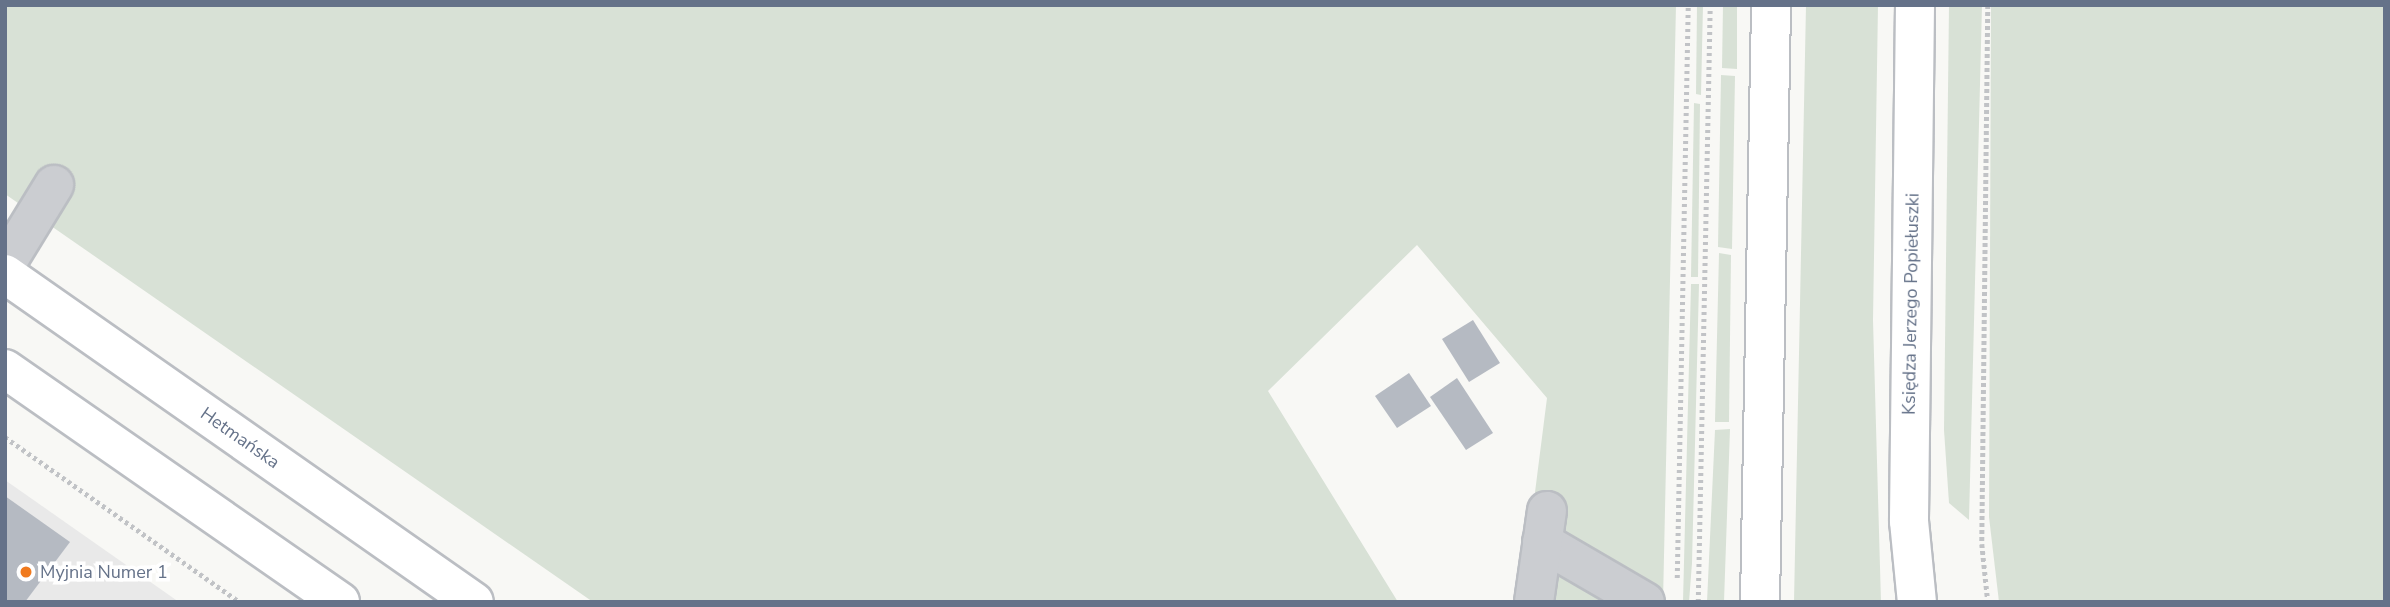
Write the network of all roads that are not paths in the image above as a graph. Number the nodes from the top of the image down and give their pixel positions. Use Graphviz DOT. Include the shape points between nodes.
graph roads {
  1 [pos="1771,5"];
  2 [pos="1914,5"];
  3 [pos="54,185"];
  4 [pos="5,265"];
  5 [pos="5,274"];
  6 [pos="5,369"];
  7 [pos="1661,596"];
  8 [pos="340,602"];
  9 [pos="474,602"];
  10 [pos="1534,602"];
  11 [pos="1760,602"];
  12 [pos="1917,602"];
  1 -- 11 [label="main road"];
  2 -- 12 [label="main road, Księdza Jerzego Popiełuszki" via="1909,521"];
  3 -- 4 [label="street"];
  5 -- 9 [label="main road, Hetmańska"];
  6 -- 8 [label="main road"];
  7 -- 10 [label="street" via="1544,526"];
}
